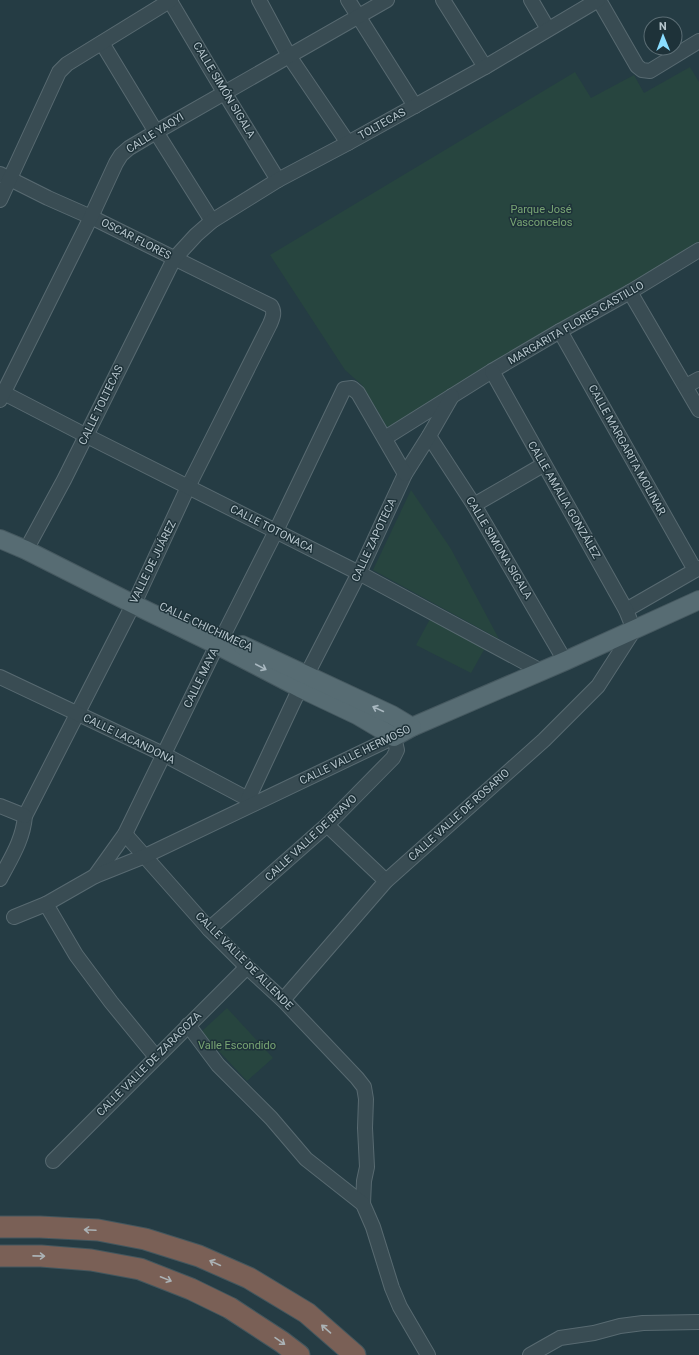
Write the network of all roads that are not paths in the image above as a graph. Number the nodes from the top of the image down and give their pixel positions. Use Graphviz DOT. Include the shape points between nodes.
graph roads {
  1 [pos="170,0"];
  2 [pos="259,0"];
  3 [pos="348,0"];
  4 [pos="387,0"];
  5 [pos="443,0"];
  6 [pos="531,0"];
  7 [pos="599,0"];
  8 [pos="358,17"];
  9 [pos="548,30"];
  10 [pos="699,41"];
  11 [pos="102,42"];
  12 [pos="289,56"];
  13 [pos="485,66"];
  14 [pos="224,92"];
  15 [pos="415,106"];
  16 [pos="156,132"];
  17 [pos="348,143"];
  18 [pos="5,176"];
  19 [pos="278,180"];
  20 [pos="0,200"];
  21 [pos="91,217"];
  22 [pos="212,221"];
  23 [pos="699,250"];
  24 [pos="174,259"];
  25 [pos="630,292"];
  26 [pos="271,306"];
  27 [pos="560,330"];
  28 [pos="492,371"];
  29 [pos="699,379"];
  30 [pos="686,386"];
  31 [pos="1,395"];
  32 [pos="452,396"];
  33 [pos="699,410"];
  34 [pos="85,435"];
  35 [pos="429,436"];
  36 [pos="385,438"];
  37 [pos="544,465"];
  38 [pos="405,474"];
  39 [pos="188,487"];
  40 [pos="474,505"];
  41 [pos="0,527"];
  42 [pos="276,531"];
  43 [pos="0,539"];
  44 [pos="29,545"];
  45 [pos="697,569"];
  46 [pos="359,573"];
  47 [pos="135,600"];
  48 [pos="699,600"];
  49 [pos="626,610"];
  50 [pos="634,630"];
  51 [pos="220,640"];
  52 [pos="565,661"];
  53 [pos="541,671"];
  54 [pos="0,677"];
  55 [pos="303,681"];
  56 [pos="78,714"];
  57 [pos="412,727"];
  58 [pos="394,737"];
  59 [pos="163,754"];
  60 [pos="253,801"];
  61 [pos="0,806"];
  62 [pos="25,816"];
  63 [pos="327,825"];
  64 [pos="126,834"];
  65 [pos="145,856"];
  66 [pos="95,876"];
  67 [pos="0,879"];
  68 [pos="386,881"];
  69 [pos="46,904"];
  70 [pos="14,917"];
  71 [pos="209,929"];
  72 [pos="247,967"];
  73 [pos="283,1000"];
  74 [pos="188,1025"];
  75 [pos="156,1057"];
  76 [pos="53,1161"];
  77 [pos="364,1204"];
  78 [pos="0,1227"];
  79 [pos="0,1256"];
  80 [pos="699,1322"];
  81 [pos="299,1355"];
  82 [pos="355,1355"];
  83 [pos="428,1355"];
  84 [pos="530,1355"];
  1 -- 11 [label="street"];
  1 -- 14 [label="street, CALLE SIMÓN SIGALA"];
  2 -- 12 [label="street"];
  3 -- 8 [label="street"];
  4 -- 8 [label="street, CALLE YAQYI"];
  5 -- 13 [label="street"];
  6 -- 9 [label="street"];
  7 -- 9 [label="street, TOLTECAS"];
  7 -- 10 [label="street" via="637,66 642,70 650,71"];
  8 -- 12 [label="street, CALLE YAQYI"];
  8 -- 15 [label="street"];
  9 -- 13 [label="street, TOLTECAS"];
  11 -- 16 [label="street"];
  11 -- 18 [label="street" via="59,72"];
  12 -- 14 [label="street, CALLE YAQYI"];
  12 -- 17 [label="street"];
  13 -- 15 [label="street, TOLTECAS"];
  14 -- 16 [label="street, CALLE YAQYI"];
  14 -- 19 [label="street, CALLE SIMÓN SIGALA"];
  15 -- 17 [label="street, TOLTECAS"];
  16 -- 21 [label="street, CALLE YAQYI" via="121,155"];
  16 -- 22 [label="street"];
  17 -- 19 [label="street, TOLTECAS"];
  18 -- 20 [label="street"];
  18 -- 21 [label="street, OSCAR FLORES"];
  19 -- 22 [label="street, TOLTECAS"];
  21 -- 24 [label="street, OSCAR FLORES"];
  21 -- 31 [label="street, CALLE YAQYI"];
  22 -- 24 [label="street, TOLTECAS"];
  23 -- 25 [label="street, MARGARITA FLORES CASTILLO"];
  24 -- 26 [label="street, OSCAR FLORES"];
  24 -- 34 [label="street, CALLE TOLTECAS"];
  25 -- 27 [label="street, MARGARITA FLORES CASTILLO"];
  25 -- 30 [label="street"];
  26 -- 39 [label="street, VALLE DE JUÁREZ" via="274,314 270,324"];
  27 -- 28 [label="street, MARGARITA FLORES CASTILLO"];
  27 -- 45 [label="street, CALLE MARGARITA MOLINAR"];
  28 -- 32 [label="street, MARGARITA FLORES CASTILLO"];
  28 -- 37 [label="street, CALLE AMALIA GONZÁLEZ"];
  29 -- 30 [label="street"];
  30 -- 33 [label="street"];
  31 -- 34 [label="street, CALLE TOTONACA"];
  32 -- 35 [label="street, CALLE ZAPOTECA"];
  32 -- 36 [label="street, MARGARITA FLORES CASTILLO"];
  34 -- 39 [label="street, CALLE TOTONACA"];
  34 -- 44 [label="street, CALLE TOLTECAS"];
  35 -- 38 [label="street, CALLE ZAPOTECA"];
  35 -- 40 [label="street, CALLE SIMONA SIGALA"];
  36 -- 38 [label="street"];
  36 -- 42 [label="street, CALLE MAYA" via="358,392 352,388 344,390"];
  37 -- 40 [label="street"];
  37 -- 49 [label="street, CALLE AMALIA GONZÁLEZ"];
  38 -- 46 [label="street, CALLE ZAPOTECA"];
  39 -- 42 [label="street, CALLE TOTONACA"];
  39 -- 47 [label="street, VALLE DE JUÁREZ"];
  40 -- 52 [label="street, CALLE SIMONA SIGALA"];
  41 -- 44 [label="main road, CALLE CHICHIMECA"];
  42 -- 46 [label="street, CALLE TOTONACA"];
  42 -- 51 [label="street, CALLE MAYA"];
  43 -- 44 [label="main road, CALLE CHICHIMECA"];
  44 -- 47 [label="main road, CALLE CHICHIMECA"];
  45 -- 49 [label="street"];
  46 -- 53 [label="street, CALLE TOTONACA"];
  46 -- 55 [label="street, CALLE ZAPOTECA"];
  47 -- 51 [label="main road, CALLE CHICHIMECA"];
  47 -- 56 [label="street, VALLE DE JUÁREZ"];
  48 -- 50 [label="main road, CALLE VALLE HERMOSO"];
  49 -- 50 [label="street, CALLE AMALIA GONZÁLEZ"];
  50 -- 52 [label="main road, CALLE VALLE HERMOSO"];
  50 -- 68 [label="street, CALLE VALLE DE ROSARIO" via="598,686 544,740"];
  51 -- 55 [label="main road, CALLE CHICHIMECA"];
  51 -- 59 [label="street, CALLE MAYA"];
  52 -- 53 [label="main road, CALLE VALLE HERMOSO"];
  53 -- 57 [label="main road, CALLE VALLE HERMOSO"];
  54 -- 56 [label="street, CALLE LACANDONA"];
  57 -- 55 [label="main road, CALLE CHICHIMECA, one-way" via="392,715"];
  55 -- 58 [label="main road, CALLE CHICHIMECA"];
  55 -- 60 [label="street, CALLE ZAPOTECA"];
  56 -- 59 [label="street, CALLE LACANDONA"];
  56 -- 62 [label="street, VALLE DE JUÁREZ"];
  57 -- 58 [label="main road, CALLE VALLE HERMOSO"];
  58 -- 60 [label="street, CALLE VALLE HERMOSO"];
  58 -- 63 [label="street, CALLE VALLE DE BRAVO" via="396,750 393,758"];
  59 -- 60 [label="street, CALLE LACANDONA"];
  59 -- 64 [label="street, CALLE MAYA"];
  60 -- 65 [label="street, CALLE VALLE HERMOSO"];
  61 -- 62 [label="street"];
  62 -- 67 [label="street, VALLE DE JUÁREZ" via="19,844"];
  63 -- 68 [label="street"];
  63 -- 71 [label="street, CALLE VALLE DE BRAVO"];
  64 -- 65 [label="street, CALLE VALLE DE ALLENDE"];
  64 -- 66 [label="street, CALLE MAYA"];
  65 -- 66 [label="street, CALLE VALLE HERMOSO"];
  65 -- 71 [label="street, CALLE VALLE DE ALLENDE"];
  66 -- 69 [label="street, CALLE VALLE HERMOSO"];
  68 -- 73 [label="street, CALLE VALLE DE ROSARIO"];
  69 -- 70 [label="street, CALLE VALLE HERMOSO"];
  69 -- 75 [label="street" via="76,955"];
  71 -- 72 [label="street, CALLE VALLE DE ALLENDE"];
  72 -- 73 [label="street, CALLE VALLE DE ALLENDE"];
  72 -- 74 [label="street, CALLE VALLE DE ZARAGOZA"];
  73 -- 77 [label="street, CALLE VALLE DE ALLENDE" via="364,1087 367,1167"];
  74 -- 75 [label="street, CALLE VALLE DE ZARAGOZA"];
  74 -- 77 [label="street" via="218,1065 271,1118 306,1159"];
  75 -- 76 [label="street, CALLE VALLE DE ZARAGOZA"];
  77 -- 83 [label="street" via="400,1307"];
  82 -- 78 [label="highway, one-way" via="307,1313 249,1278 199,1256 145,1239 98,1230"];
  79 -- 81 [label="highway, one-way" via="48,1256 91,1260 140,1269 230,1308"];
  80 -- 84 [label="street" via="626,1325 560,1338"];
}
